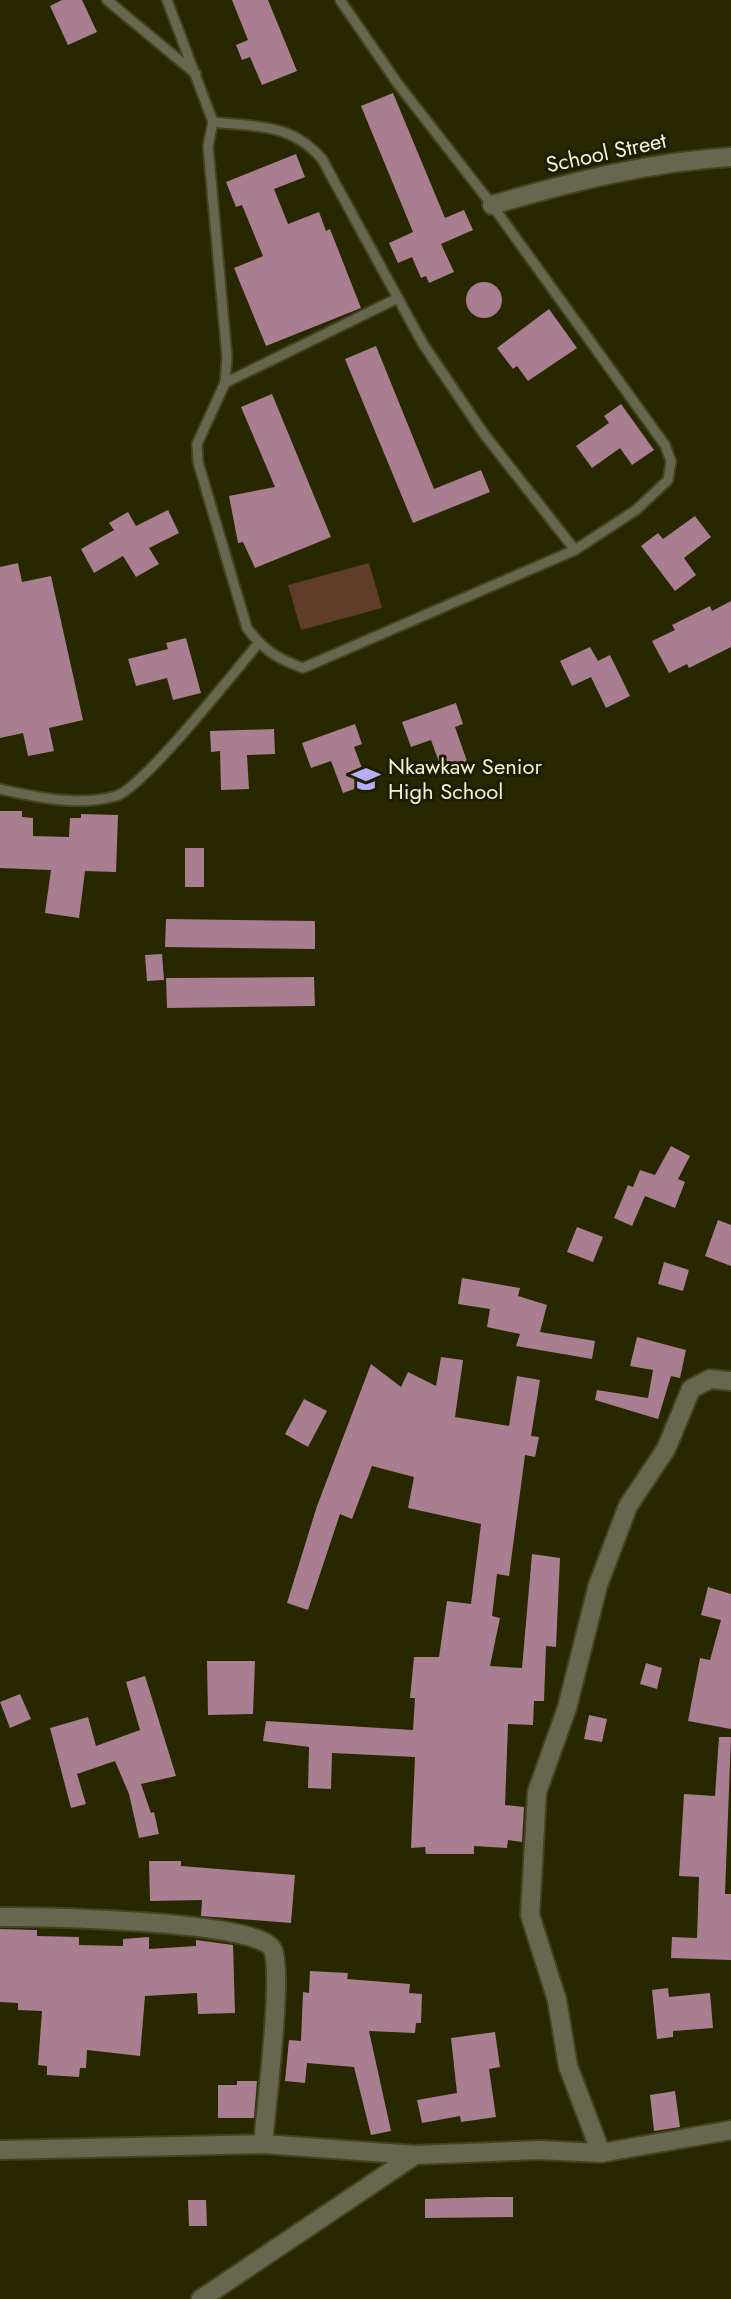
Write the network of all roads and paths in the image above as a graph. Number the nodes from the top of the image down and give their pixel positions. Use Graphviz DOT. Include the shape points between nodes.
graph roads {
  1 [pos="107,0"];
  2 [pos="167,0"];
  3 [pos="340,0"];
  4 [pos="197,75"];
  5 [pos="213,122"];
  6 [pos="731,157"];
  7 [pos="492,205"];
  8 [pos="398,298"];
  9 [pos="225,383"];
  10 [pos="575,550"];
  11 [pos="258,644"];
  12 [pos="0,789"];
  13 [pos="731,1381"];
  14 [pos="0,1917"];
  15 [pos="731,2130"];
  16 [pos="263,2144"];
  17 [pos="0,2150"];
  18 [pos="601,2153"];
  19 [pos="415,2155"];
  20 [pos="201,2299"];
  1 -- 4 [label="lane"];
  2 -- 4 [label="lane"];
  3 -- 7 [label="lane"];
  4 -- 5 [label="lane"];
  5 -- 8 [label="lane" via="289,131 307,141"];
  5 -- 9 [label="lane" via="208,146 226,341"];
  6 -- 7 [label="street, School Street" via="661,163"];
  7 -- 10 [label="lane" via="665,445 671,461 668,480 647,500"];
  8 -- 9 [label="lane"];
  8 -- 10 [label="lane" via="484,434"];
  9 -- 11 [label="lane" via="197,444 198,462 247,628"];
  10 -- 11 [label="lane" via="303,668 277,659"];
  11 -- 12 [label="lane" via="167,751 118,796 55,801"];
  13 -- 18 [label="street" via="710,1379 691,1389 666,1449 628,1506 598,1585 567,1708 537,1792 530,1915 557,2000 568,2066"];
  14 -- 16 [label="street" via="168,1923 255,1936 269,1943 275,1993"];
  15 -- 18 [label="street"];
  16 -- 17 [label="street"];
  16 -- 19 [label="street"];
  18 -- 19 [label="street"];
  19 -- 20 [label="street"];
}
